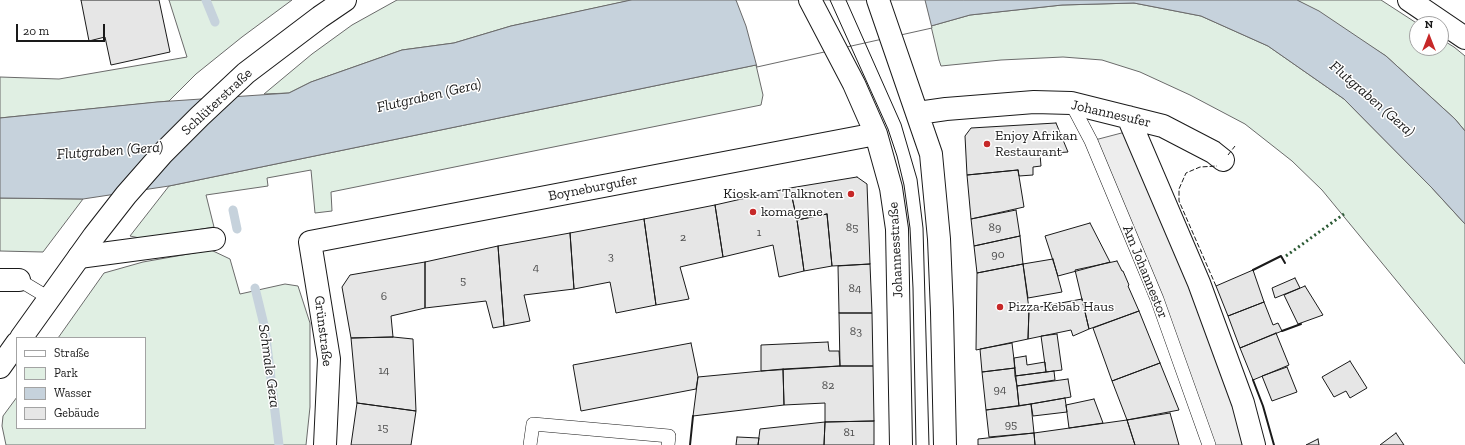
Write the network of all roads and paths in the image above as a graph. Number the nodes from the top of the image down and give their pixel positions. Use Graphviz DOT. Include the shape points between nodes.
graph roads {
  1 [pos="345,0"];
  2 [pos="810,0"];
  3 [pos="878,0"];
  4 [pos="1409,0"];
  5 [pos="1465,38"];
  6 [pos="1071,103"];
  7 [pos="918,113"];
  8 [pos="1128,117"];
  9 [pos="876,134"];
  10 [pos="1224,160"];
  11 [pos="214,239"];
  12 [pos="310,242"];
  13 [pos="79,257"];
  14 [pos="10,280"];
  15 [pos="49,298"];
  16 [pos="22,337"];
  17 [pos="16,344"];
  18 [pos="0,367"];
  19 [pos="325,445"];
  20 [pos="530,445"];
  21 [pos="668,445"];
  22 [pos="901,445"];
  23 [pos="944,445"];
  24 [pos="1209,445"];
  25 [pos="1254,445"];
  1 -- 13 [label="street, Schlüterstraße" via="246,73 200,116 126,195"];
  2 -- 9 [label="street, Johannesstraße" via="854,84"];
  3 -- 7 [label="street"];
  4 -- 5 [label="street"];
  6 -- 7 [label="street, Johannesufer" via="1034,102"];
  6 -- 8 [label="street, Johannesufer"];
  6 -- 24 [label="lane, Am Johannestor" via="1091,141 1157,299"];
  7 -- 23 [label="street" via="931,154 939,240"];
  8 -- 10 [label="street, Johannesufer" via="1163,126"];
  8 -- 25 [label="street" via="1199,283 1243,403"];
  9 -- 12 [label="street, Boyneburgufer"];
  9 -- 22 [label="street, Johannesstraße" via="892,188 897,229"];
  11 -- 13 [label="street"];
  12 -- 19 [label="street, Grünstraße" via="329,359"];
  13 -- 15 [label="street, Schlüterstraße"];
  14 -- 15 [label="lane"];
  15 -- 16 [label="street, Schlüterstraße"];
  17 -- 18 [label="street"];
  20 -- 21 [label="lane" via="533,424 669,436"];
}
